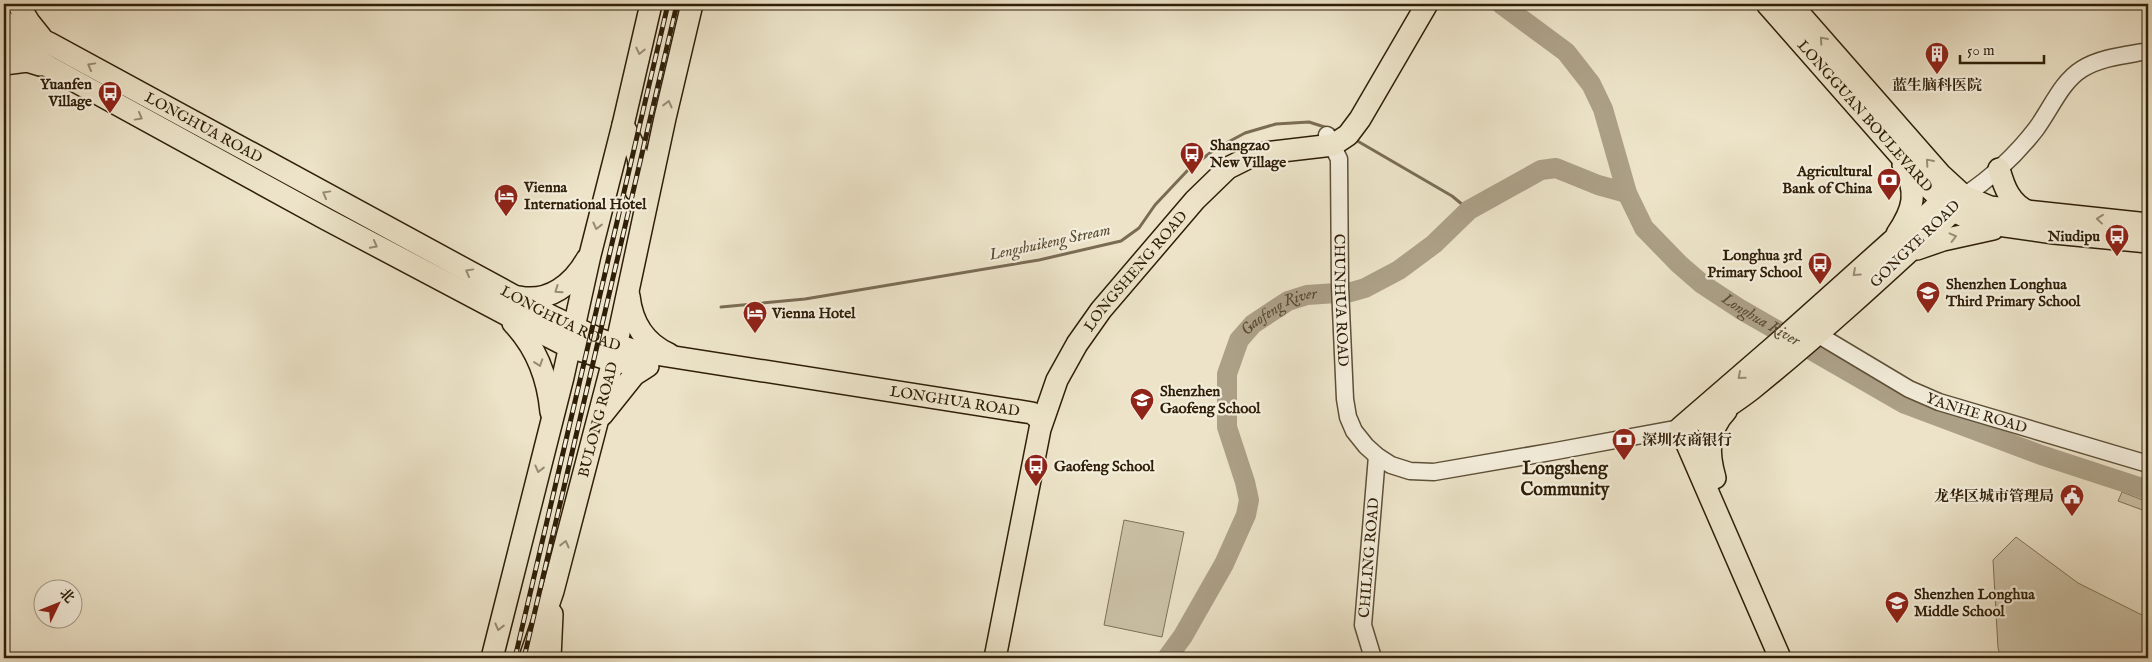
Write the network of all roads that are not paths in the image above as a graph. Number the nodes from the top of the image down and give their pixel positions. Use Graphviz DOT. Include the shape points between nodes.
graph roads {
  1 [pos="18,4"];
  2 [pos="651,4"];
  3 [pos="692,4"];
  4 [pos="1415,4"];
  5 [pos="1427,4"];
  6 [pos="1768,4"];
  7 [pos="1791,4"];
  8 [pos="4,22"];
  9 [pos="4,40"];
  10 [pos="49,44"];
  11 [pos="2148,50"];
  12 [pos="4,64"];
  13 [pos="50,68"];
  14 [pos="623,125"];
  15 [pos="1339,134"];
  16 [pos="661,136"];
  17 [pos="1894,150"];
  18 [pos="638,152"];
  19 [pos="1999,169"];
  20 [pos="1953,203"];
  21 [pos="2029,212"];
  22 [pos="2148,224"];
  23 [pos="2009,228"];
  24 [pos="2148,242"];
  25 [pos="1900,247"];
  26 [pos="590,255"];
  27 [pos="628,288"];
  28 [pos="506,303"];
  29 [pos="1809,332"];
  30 [pos="572,337"];
  31 [pos="1785,349"];
  32 [pos="613,350"];
  33 [pos="678,357"];
  34 [pos="648,366"];
  35 [pos="1732,404"];
  36 [pos="1034,420"];
  37 [pos="552,422"];
  38 [pos="596,424"];
  39 [pos="1686,430"];
  40 [pos="1377,456"];
  41 [pos="2148,464"];
  42 [pos="1715,478"];
  43 [pos="553,591"];
  44 [pos="492,658"];
  45 [pos="530,658"];
  46 [pos="550,658"];
  47 [pos="982,658"];
  48 [pos="995,658"];
  49 [pos="1373,658"];
  50 [pos="1780,658"];
  51 [pos="1794,658"];
  1 -- 10 [label="main road"];
  2 -- 14 [label="main road, one-way"];
  16 -- 3 [label="main road, BULONG ROAD, one-way"];
  4 -- 15 [label="main road"];
  5 -- 15 [label="main road"];
  6 -- 17 [label="main road, LONGGUAN BOULEVARD"];
  20 -- 7 [label="main road, LONGGUAN BOULEVARD, one-way" via="1940,174"];
  8 -- 10 [label="main road, LONGHUA ROAD"];
  9 -- 13 [label="main road, LONGHUA ROAD"];
  28 -- 10 [label="main road, LONGHUA ROAD, one-way"];
  11 -- 19 [label="street" via="2092,64 2076,74 2062,88 2030,136"];
  12 -- 13 [label="main road" via="27,61"];
  13 -- 28 [label="main road, LONGHUA ROAD, one-way" via="326,219"];
  14 -- 18 [label="main road"];
  14 -- 26 [label="main road, one-way"];
  15 -- 36 [label="main road, LONGSHENG ROAD" via="1252,156 1228,168 1205,188 1089,326"];
  15 -- 40 [label="street, CHUNHUA ROAD" via="1345,399 1354,431"];
  16 -- 18 [label="main road"];
  16 -- 27 [label="main road, BULONG ROAD"];
  17 -- 20 [label="main road, LONGGUAN BOULEVARD"];
  17 -- 25 [label="main road" via="1910,179 1913,196"];
  18 -- 32 [label="main road" via="641,169 608,321"];
  19 -- 20 [label="street"];
  19 -- 21 [label="main road" via="2010,198"];
  20 -- 21 [label="main road, LONGGUAN BOULEVARD" via="1977,203"];
  20 -- 23 [label="main road, LONGGUAN BOULEVARD" via="1977,222"];
  20 -- 25 [label="main road, GONGYE ROAD" via="1924,218"];
  22 -- 21 [label="main road, LONGGUAN BOULEVARD, one-way"];
  23 -- 24 [label="main road, LONGGUAN BOULEVARD"];
  25 -- 23 [label="main road, one-way"];
  25 -- 29 [label="main road, GONGYE ROAD"];
  26 -- 28 [label="main road, one-way" via="576,275 552,295"];
  26 -- 30 [label="main road"];
  27 -- 32 [label="main road, BULONG ROAD"];
  27 -- 33 [label="main road" via="632,315 642,333 658,348"];
  28 -- 30 [label="main road, LONGHUA ROAD"];
  28 -- 37 [label="main road, one-way" via="536,354 548,391"];
  29 -- 31 [label="main road, GONGYE ROAD"];
  29 -- 41 [label="street, YANHE ROAD" via="1909,389 1939,402"];
  30 -- 32 [label="main road, LONGHUA ROAD"];
  30 -- 37 [label="main road"];
  31 -- 35 [label="main road, GONGYE ROAD"];
  31 -- 39 [label="main road, GONGYE ROAD, one-way"];
  32 -- 33 [label="main road, LONGHUA ROAD"];
  32 -- 34 [label="main road, LONGHUA ROAD"];
  32 -- 38 [label="main road, BULONG ROAD"];
  33 -- 36 [label="main road, LONGHUA ROAD"];
  34 -- 36 [label="main road, LONGHUA ROAD"];
  34 -- 38 [label="main road" via="634,375"];
  35 -- 39 [label="main road, GONGYE ROAD"];
  35 -- 42 [label="main road" via="1710,440 1710,461"];
  36 -- 47 [label="main road, LONGSHENG ROAD"];
  36 -- 48 [label="main road, LONGSHENG ROAD"];
  37 -- 44 [label="main road, one-way"];
  43 -- 38 [label="main road, BULONG ROAD, one-way"];
  39 -- 40 [label="street" via="1434,472 1391,465"];
  39 -- 42 [label="main road"];
  39 -- 50 [label="main road"];
  40 -- 49 [label="street, CHILING ROAD" via="1364,625"];
  42 -- 51 [label="main road"];
  43 -- 45 [label="main road, BULONG ROAD"];
  43 -- 46 [label="main road"];
}
